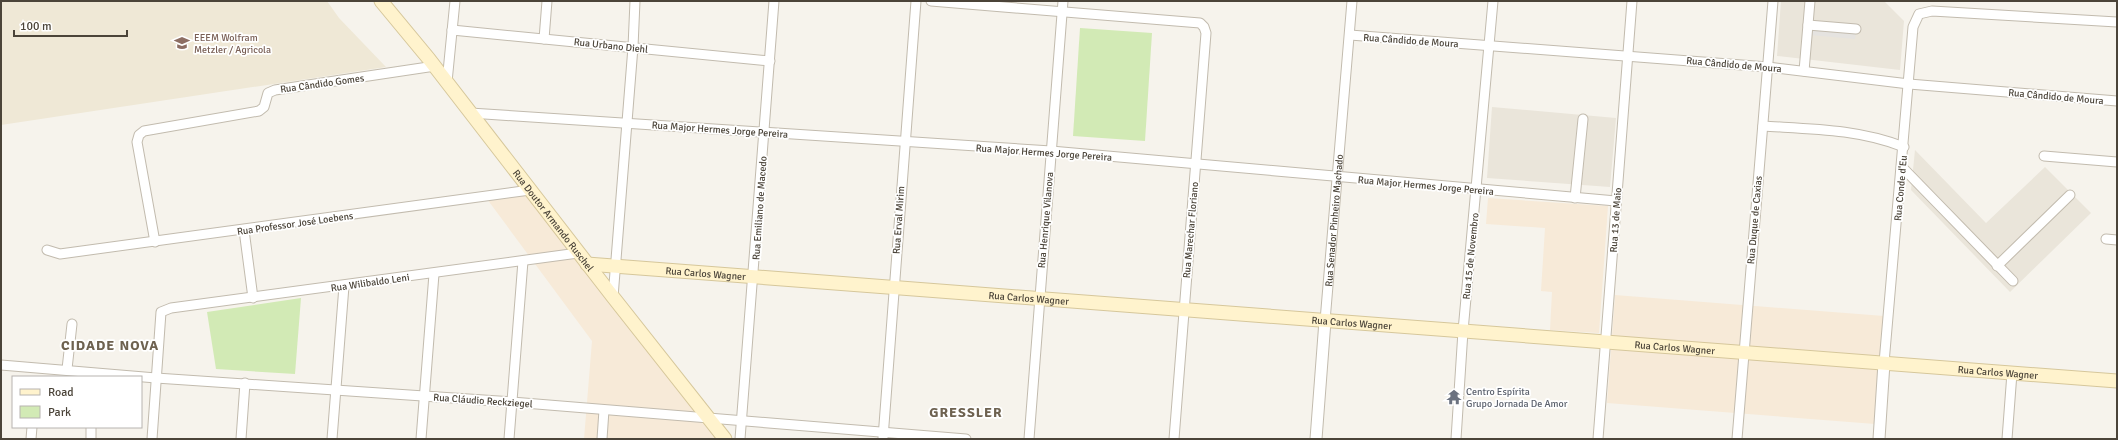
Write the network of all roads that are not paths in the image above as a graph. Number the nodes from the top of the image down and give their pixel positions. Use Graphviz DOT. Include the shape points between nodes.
graph roads {
  1 [pos="381,1"];
  2 [pos="455,1"];
  3 [pos="547,1"];
  4 [pos="635,1"];
  5 [pos="774,1"];
  6 [pos="916,1"];
  7 [pos="931,1"];
  8 [pos="1063,1"];
  9 [pos="1352,1"];
  10 [pos="1493,1"];
  11 [pos="1632,1"];
  12 [pos="1773,1"];
  13 [pos="1810,1"];
  14 [pos="1062,11"];
  15 [pos="2117,22"];
  16 [pos="1808,25"];
  17 [pos="1856,29"];
  18 [pos="452,30"];
  19 [pos="1350,35"];
  20 [pos="544,38"];
  21 [pos="1490,46"];
  22 [pos="633,47"];
  23 [pos="1627,55"];
  24 [pos="770,61"];
  25 [pos="435,66"];
  26 [pos="1768,66"];
  27 [pos="1804,71"];
  28 [pos="447,82"];
  29 [pos="1909,84"];
  30 [pos="2117,101"];
  31 [pos="470,113"];
  32 [pos="1583,119"];
  33 [pos="627,123"];
  34 [pos="1763,126"];
  35 [pos="765,132"];
  36 [pos="904,142"];
  37 [pos="1904,147"];
  38 [pos="1051,151"];
  39 [pos="2044,156"];
  40 [pos="2117,162"];
  41 [pos="1196,164"];
  42 [pos="1902,167"];
  43 [pos="1337,177"];
  44 [pos="530,190"];
  45 [pos="1476,190"];
  46 [pos="2070,195"];
  47 [pos="1575,198"];
  48 [pos="1616,201"];
  49 [pos="244,230"];
  50 [pos="2106,239"];
  51 [pos="2117,240"];
  52 [pos="155,242"];
  53 [pos="47,250"];
  54 [pos="578,253"];
  55 [pos="523,261"];
  56 [pos="587,264"];
  57 [pos="616,266"];
  58 [pos="1996,266"];
  59 [pos="434,274"];
  60 [pos="754,277"];
  61 [pos="2013,281"];
  62 [pos="344,286"];
  63 [pos="894,287"];
  64 [pos="613,297"];
  65 [pos="253,298"];
  66 [pos="1039,299"];
  67 [pos="1184,310"];
  68 [pos="1325,321"];
  69 [pos="72,324"];
  70 [pos="1463,331"];
  71 [pos="1605,342"];
  72 [pos="1744,353"];
  73 [pos="1884,363"];
  74 [pos="1,364"];
  75 [pos="37,367"];
  76 [pos="67,369"];
  77 [pos="2012,373"];
  78 [pos="95,374"];
  79 [pos="36,376"];
  80 [pos="126,376"];
  81 [pos="142,377"];
  82 [pos="156,378"];
  83 [pos="2117,381"];
  84 [pos="245,382"];
  85 [pos="336,389"];
  86 [pos="424,396"];
  87 [pos="512,402"];
  88 [pos="604,410"];
  89 [pos="712,420"];
  90 [pos="741,422"];
  91 [pos="32,428"];
  92 [pos="91,428"];
  93 [pos="884,436"];
  94 [pos="31,439"];
  95 [pos="90,439"];
  96 [pos="152,439"];
  97 [pos="241,439"];
  98 [pos="332,439"];
  99 [pos="421,439"];
  100 [pos="509,439"];
  101 [pos="602,439"];
  102 [pos="725,439"];
  103 [pos="740,439"];
  104 [pos="966,439"];
  105 [pos="1029,439"];
  106 [pos="1174,439"];
  107 [pos="1316,439"];
  108 [pos="1456,439"];
  109 [pos="1598,439"];
  110 [pos="1736,439"];
  111 [pos="1879,439"];
  112 [pos="2007,439"];
  1 -- 25 [label="main road, Rua Doutor Armando Ruschel"];
  2 -- 18 [label="street"];
  3 -- 20 [label="street"];
  4 -- 22 [label="street"];
  5 -- 24 [label="street, Rua Emiliano de Macedo"];
  6 -- 36 [label="street, Rua Erval Mirim"];
  7 -- 14 [label="street"];
  8 -- 14 [label="street, Rua Henrique Vilanova"];
  9 -- 19 [label="street, Rua Senador Pinheiro Machado"];
  10 -- 21 [label="street, Rua 15 de Novembro"];
  11 -- 23 [label="street, Rua 13 de Maio"];
  12 -- 26 [label="street, Rua Duque de Caxias"];
  13 -- 16 [label="street"];
  14 -- 38 [label="street, Rua Henrique Vilanova"];
  14 -- 41 [label="street, Rua Marechar Floriano" via="1200,23 1204,26 1206,33"];
  15 -- 29 [label="street, Rua Conde d'Eu" via="1932,11 1919,14 1913,27"];
  16 -- 17 [label="street"];
  16 -- 27 [label="street"];
  18 -- 20 [label="street, Rua Urbano Diehl"];
  18 -- 28 [label="street"];
  19 -- 21 [label="street, Rua Cândido de Moura"];
  19 -- 43 [label="street, Rua Senador Pinheiro Machado"];
  20 -- 22 [label="street, Rua Urbano Diehl"];
  21 -- 23 [label="street, Rua Cândido de Moura"];
  21 -- 45 [label="street, Rua 15 de Novembro"];
  22 -- 24 [label="street, Rua Urbano Diehl"];
  22 -- 33 [label="street"];
  23 -- 26 [label="street, Rua Cândido de Moura"];
  23 -- 48 [label="street, Rua 13 de Maio"];
  24 -- 35 [label="street, Rua Emiliano de Macedo"];
  25 -- 28 [label="main road, Rua Doutor Armando Ruschel"];
  25 -- 52 [label="street, Rua Cândido Gomes" via="275,90 268,93 264,107 259,110 151,129 139,135 137,142"];
  26 -- 27 [label="street, Rua Cândido de Moura"];
  26 -- 34 [label="street, Rua Duque de Caxias"];
  27 -- 29 [label="street, Rua Cândido de Moura"];
  28 -- 31 [label="main road, Rua Doutor Armando Ruschel"];
  29 -- 30 [label="street, Rua Cândido de Moura"];
  29 -- 37 [label="street, Rua Conde d'Eu"];
  31 -- 33 [label="street, Rua Major Hermes Jorge Pereira"];
  31 -- 44 [label="main road, Rua Doutor Armando Ruschel"];
  32 -- 47 [label="street"];
  33 -- 35 [label="street, Rua Major Hermes Jorge Pereira"];
  33 -- 57 [label="street"];
  34 -- 37 [label="street" via="1845,131 1883,139"];
  34 -- 72 [label="street, Rua Duque de Caxias"];
  35 -- 36 [label="street, Rua Major Hermes Jorge Pereira"];
  35 -- 60 [label="street, Rua Emiliano de Macedo"];
  36 -- 38 [label="street, Rua Major Hermes Jorge Pereira"];
  36 -- 63 [label="street, Rua Erval Mirim"];
  37 -- 42 [label="street, Rua Conde d'Eu"];
  38 -- 41 [label="street, Rua Major Hermes Jorge Pereira"];
  38 -- 66 [label="street, Rua Henrique Vilanova"];
  39 -- 40 [label="street"];
  41 -- 43 [label="street, Rua Major Hermes Jorge Pereira"];
  41 -- 67 [label="street, Rua Marechar Floriano"];
  42 -- 58 [label="street"];
  42 -- 73 [label="street, Rua Conde d'Eu"];
  43 -- 45 [label="street, Rua Major Hermes Jorge Pereira"];
  43 -- 68 [label="street, Rua Senador Pinheiro Machado"];
  44 -- 49 [label="street, Rua Professor José Loebens"];
  44 -- 54 [label="main road, Rua Doutor Armando Ruschel"];
  45 -- 47 [label="street, Rua Major Hermes Jorge Pereira"];
  45 -- 70 [label="street, Rua 15 de Novembro"];
  46 -- 58 [label="street"];
  47 -- 48 [label="street, Rua Major Hermes Jorge Pereira"];
  48 -- 71 [label="street, Rua 13 de Maio"];
  49 -- 52 [label="street, Rua Professor José Loebens"];
  49 -- 65 [label="street"];
  50 -- 51 [label="street"];
  52 -- 53 [label="street, Rua Professor José Loebens" via="60,254"];
  54 -- 55 [label="street, Rua Wilibaldo Leni"];
  54 -- 56 [label="main road, Rua Doutor Armando Ruschel"];
  55 -- 59 [label="street, Rua Wilibaldo Leni"];
  55 -- 87 [label="street"];
  56 -- 57 [label="main road, Rua Carlos Wagner"];
  56 -- 64 [label="main road, Rua Doutor Armando Ruschel"];
  57 -- 60 [label="main road, Rua Carlos Wagner"];
  57 -- 64 [label="street"];
  58 -- 61 [label="street"];
  59 -- 62 [label="street, Rua Wilibaldo Leni"];
  59 -- 86 [label="street"];
  60 -- 63 [label="main road, Rua Carlos Wagner"];
  60 -- 90 [label="street, Rua Emiliano de Macedo"];
  62 -- 65 [label="street, Rua Wilibaldo Leni"];
  62 -- 85 [label="street"];
  63 -- 66 [label="main road, Rua Carlos Wagner"];
  63 -- 93 [label="street, Rua Erval Mirim"];
  64 -- 89 [label="main road, Rua Doutor Armando Ruschel"];
  65 -- 82 [label="street, Rua Wilibaldo Leni" via="171,308 161,312"];
  66 -- 67 [label="main road, Rua Carlos Wagner"];
  66 -- 105 [label="street, Rua Henrique Vilanova"];
  67 -- 68 [label="main road, Rua Carlos Wagner"];
  67 -- 106 [label="street, Rua Marechar Floriano"];
  68 -- 70 [label="main road, Rua Carlos Wagner"];
  68 -- 107 [label="street, Rua Senador Pinheiro Machado"];
  69 -- 76 [label="street"];
  70 -- 71 [label="main road, Rua Carlos Wagner"];
  70 -- 108 [label="street, Rua 15 de Novembro"];
  71 -- 72 [label="main road, Rua Carlos Wagner"];
  71 -- 109 [label="street, Rua 13 de Maio"];
  72 -- 73 [label="main road, Rua Carlos Wagner"];
  72 -- 110 [label="street, Rua Duque de Caxias"];
  73 -- 77 [label="main road, Rua Carlos Wagner"];
  73 -- 111 [label="street"];
  74 -- 75 [label="street, Rua Cláudio Reckziegel"];
  75 -- 76 [label="street, Rua Cláudio Reckziegel"];
  75 -- 79 [label="street"];
  76 -- 78 [label="street, Rua Cláudio Reckziegel"];
  77 -- 83 [label="main road, Rua Carlos Wagner"];
  77 -- 112 [label="street"];
  78 -- 80 [label="street, Rua Cláudio Reckziegel"];
  81 -- 82 [label="street, Rua Cláudio Reckziegel"];
  82 -- 84 [label="street, Rua Cláudio Reckziegel"];
  82 -- 96 [label="street"];
  84 -- 85 [label="street, Rua Cláudio Reckziegel"];
  84 -- 97 [label="street"];
  85 -- 86 [label="street, Rua Cláudio Reckziegel"];
  85 -- 98 [label="street"];
  86 -- 87 [label="street, Rua Cláudio Reckziegel"];
  86 -- 99 [label="street"];
  87 -- 88 [label="street, Rua Cláudio Reckziegel"];
  87 -- 100 [label="street"];
  88 -- 89 [label="street, Rua Cláudio Reckziegel"];
  88 -- 101 [label="street"];
  89 -- 90 [label="street, Rua Cláudio Reckziegel"];
  89 -- 102 [label="main road, Rua Doutor Armando Ruschel"];
  90 -- 93 [label="street, Rua Cláudio Reckziegel"];
  90 -- 103 [label="street, Rua Emiliano de Macedo"];
  91 -- 94 [label="street"];
  92 -- 95 [label="street"];
  93 -- 104 [label="street, Rua Cláudio Reckziegel"];
}
